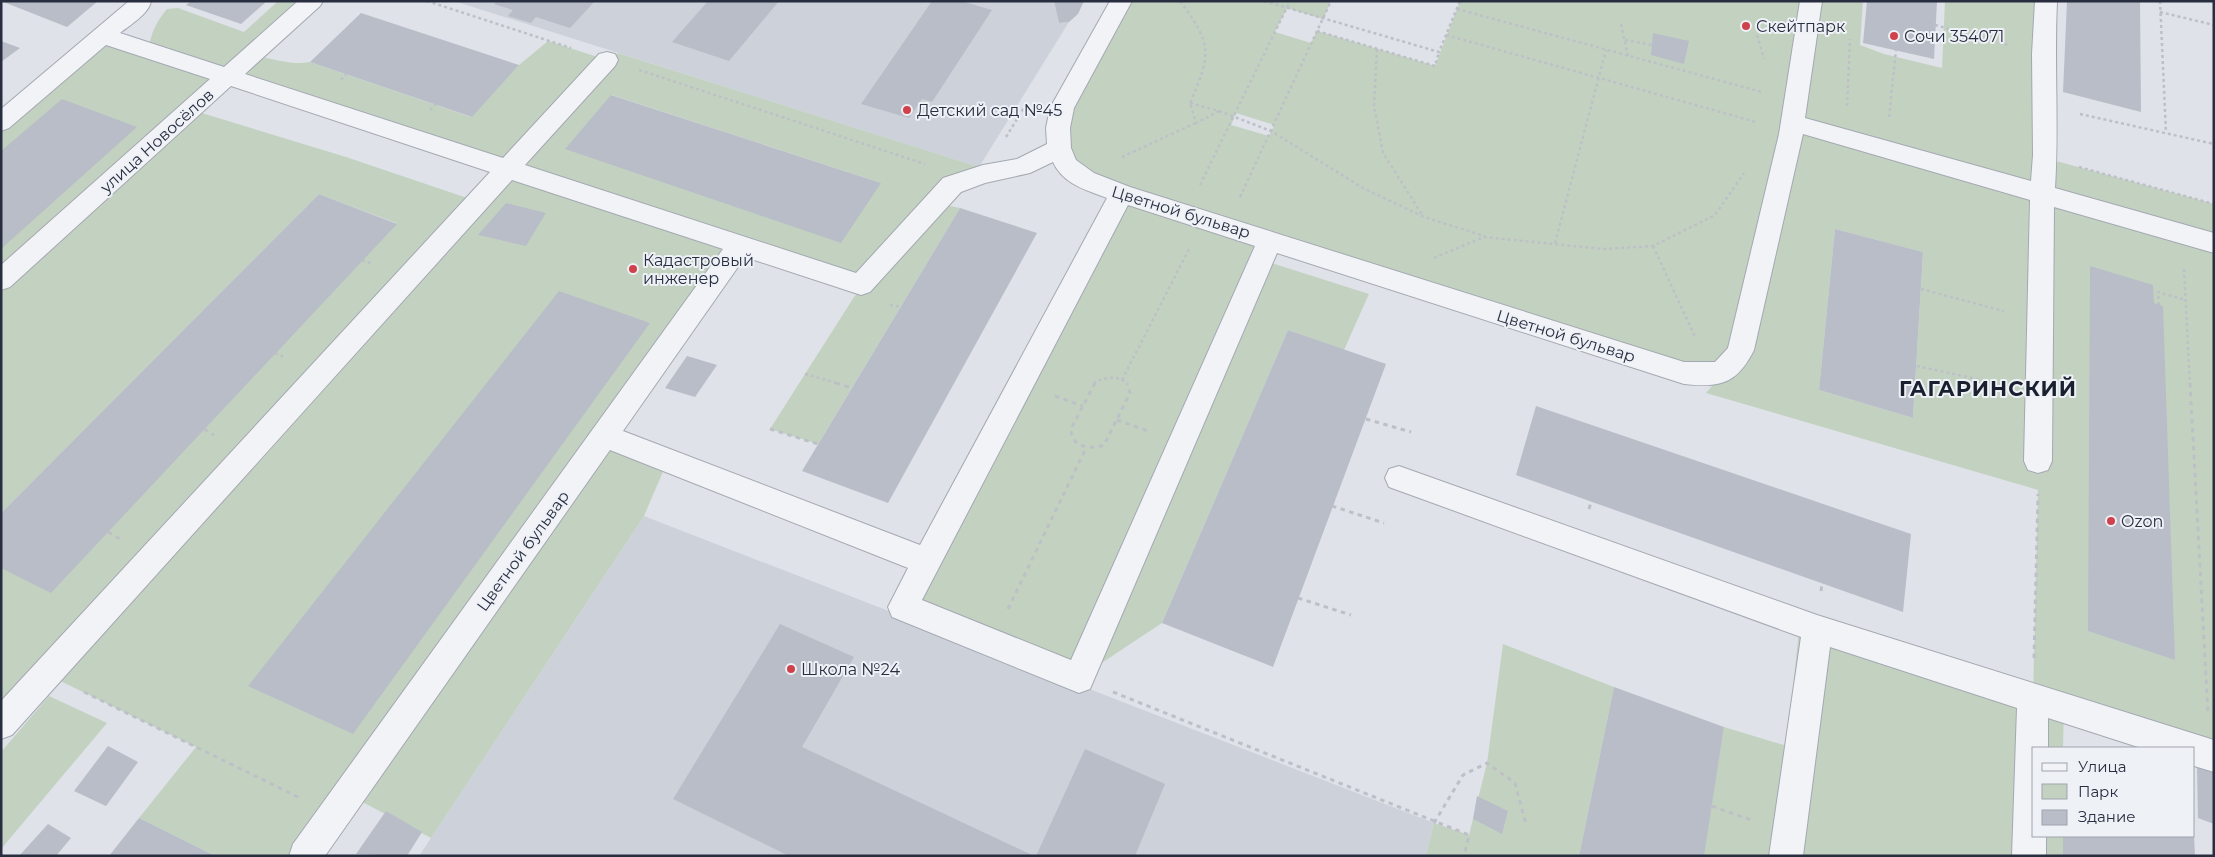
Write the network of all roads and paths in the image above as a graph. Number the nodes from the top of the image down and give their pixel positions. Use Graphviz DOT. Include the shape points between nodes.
graph roads {
  1 [pos="140,1"];
  2 [pos="312,1"];
  3 [pos="427,1"];
  4 [pos="1121,1"];
  5 [pos="1180,1"];
  6 [pos="1264,1"];
  7 [pos="1290,1"];
  8 [pos="1331,1"];
  9 [pos="1460,1"];
  10 [pos="1811,1"];
  11 [pos="2046,1"];
  12 [pos="2160,1"];
  13 [pos="1287,8"];
  14 [pos="1457,9"];
  15 [pos="2160,12"];
  16 [pos="1323,19"];
  17 [pos="1621,24"];
  18 [pos="1935,25"];
  19 [pos="2214,25"];
  20 [pos="1317,32"];
  21 [pos="104,36"];
  22 [pos="1446,36"];
  23 [pos="1625,40"];
  24 [pos="1850,40"];
  25 [pos="1652,45"];
  26 [pos="1377,49"];
  27 [pos="1606,50"];
  28 [pos="1896,50"];
  29 [pos="1439,52"];
  30 [pos="2043,54"];
  31 [pos="1628,56"];
  32 [pos="607,60"];
  33 [pos="634,68"];
  34 [pos="229,77"];
  35 [pos="1599,78"];
  36 [pos="1767,94"];
  37 [pos="1190,103"];
  38 [pos="1847,110"];
  39 [pos="1219,111"];
  40 [pos="2079,114"];
  41 [pos="1233,118"];
  42 [pos="1889,120"];
  43 [pos="1,122"];
  44 [pos="1196,122"];
  45 [pos="1793,122"];
  46 [pos="1761,124"];
  47 [pos="1271,131"];
  48 [pos="2166,133"];
  49 [pos="2214,144"];
  50 [pos="1059,148"];
  51 [pos="1748,167"];
  52 [pos="506,169"];
  53 [pos="969,178"];
  54 [pos="1085,180"];
  55 [pos="1200,186"];
  56 [pos="1122,194"];
  57 [pos="2042,195"];
  58 [pos="1240,199"];
  59 [pos="1424,217"];
  60 [pos="1484,237"];
  61 [pos="1270,240"];
  62 [pos="1555,243"];
  63 [pos="2214,243"];
  64 [pos="740,246"];
  65 [pos="1653,246"];
  66 [pos="1190,248"];
  67 [pos="2184,264"];
  68 [pos="1385,278"];
  69 [pos="1,280"];
  70 [pos="1921,290"];
  71 [pos="2185,300"];
  72 [pos="2159,305"];
  73 [pos="2041,320"];
  74 [pos="1699,344"];
  75 [pos="1916,366"];
  76 [pos="805,374"];
  77 [pos="1122,380"];
  78 [pos="852,388"];
  79 [pos="2040,393"];
  80 [pos="1366,419"];
  81 [pos="770,429"];
  82 [pos="1412,432"];
  83 [pos="605,436"];
  84 [pos="818,444"];
  85 [pos="1086,448"];
  86 [pos="2038,461"];
  87 [pos="1399,478"];
  88 [pos="1332,506"];
  89 [pos="1384,523"];
  90 [pos="928,562"];
  91 [pos="1298,598"];
  92 [pos="1352,615"];
  93 [pos="1817,629"];
  94 [pos="992,643"];
  95 [pos="46,674"];
  96 [pos="1079,678"];
  97 [pos="2033,698"];
  98 [pos="1,724"];
  99 [pos="2186,747"];
  100 [pos="2202,752"];
  101 [pos="335,814"];
  102 [pos="1434,823"];
  103 [pos="1526,824"];
  104 [pos="305,856"];
  105 [pos="1464,856"];
  106 [pos="1786,856"];
  107 [pos="2029,856"];
  1 -- 21 [label="street"];
  2 -- 34 [label="street, улица Новосёлов"];
  3 -- 32 [label="path"];
  4 -- 50 [label="street, Цветной бульвар" via="1062,108"];
  5 -- 37 [label="path" via="1204,35 1207,49 1207,65"];
  6 -- 13 [label="path"];
  7 -- 13 [label="path"];
  8 -- 16 [label="path"];
  9 -- 14 [label="path"];
  10 -- 45 [label="street, Цветной бульвар"];
  11 -- 30 [label="street"];
  12 -- 15 [label="path"];
  13 -- 16 [label="path"];
  13 -- 41 [label="path"];
  14 -- 22 [label="path"];
  14 -- 27 [label="path"];
  15 -- 19 [label="path"];
  15 -- 48 [label="path"];
  16 -- 20 [label="path"];
  16 -- 29 [label="path"];
  17 -- 23 [label="path"];
  18 -- 30 [label="path"];
  20 -- 26 [label="path"];
  20 -- 47 [label="path"];
  21 -- 34 [label="street"];
  21 -- 43 [label="street"];
  22 -- 29 [label="path"];
  22 -- 35 [label="path"];
  23 -- 25 [label="path"];
  23 -- 31 [label="path"];
  24 -- 38 [label="path"];
  26 -- 29 [label="path" via="1435,66"];
  26 -- 59 [label="path" via="1374,106 1383,153"];
  27 -- 31 [label="path"];
  27 -- 35 [label="path"];
  28 -- 42 [label="path"];
  30 -- 57 [label="street" via="2046,155"];
  31 -- 36 [label="path"];
  32 -- 52 [label="street"];
  33 -- 53 [label="path"];
  34 -- 52 [label="street"];
  34 -- 69 [label="street, улица Новосёлов"];
  35 -- 46 [label="path"];
  35 -- 62 [label="path"];
  37 -- 39 [label="path"];
  37 -- 44 [label="path"];
  39 -- 41 [label="path"];
  39 -- 44 [label="path"];
  40 -- 48 [label="path"];
  41 -- 47 [label="path"];
  41 -- 55 [label="path"];
  44 -- 54 [label="path" via="1107,162"];
  45 -- 57 [label="street"];
  45 -- 68 [label="street, Цветной бульвар" via="1742,350 1724,372 1709,376 1684,373"];
  47 -- 58 [label="path"];
  47 -- 59 [label="path" via="1363,188"];
  48 -- 49 [label="path"];
  50 -- 53 [label="street" via="1022,167"];
  50 -- 54 [label="street, Цветной бульвар" via="1067,166"];
  51 -- 65 [label="path" via="1715,215"];
  52 -- 64 [label="street"];
  52 -- 95 [label="street"];
  53 -- 64 [label="street" via="952,185 861,285"];
  54 -- 56 [label="street, Цветной бульвар"];
  56 -- 61 [label="street, Цветной бульвар"];
  56 -- 90 [label="street"];
  57 -- 63 [label="street"];
  57 -- 73 [label="street"];
  59 -- 60 [label="path"];
  60 -- 62 [label="path"];
  60 -- 68 [label="path"];
  61 -- 68 [label="street, Цветной бульвар"];
  61 -- 96 [label="street"];
  62 -- 65 [label="path" via="1603,249"];
  64 -- 83 [label="street, Цветной бульвар"];
  65 -- 74 [label="path"];
  66 -- 77 [label="path"];
  67 -- 71 [label="path"];
  70 -- 73 [label="path"];
  71 -- 72 [label="path" via="2158,292"];
  71 -- 100 [label="path"];
  73 -- 79 [label="street"];
  75 -- 79 [label="path"];
  76 -- 78 [label="path"];
  77 -- 85 [label="path" via="1130,388 1130,394 1104,445"];
  77 -- 85 [label="path" via="1110,377 1096,381 1071,429 1074,442"];
  79 -- 86 [label="street"];
  80 -- 82 [label="path"];
  81 -- 84 [label="path"];
  83 -- 90 [label="street"];
  83 -- 101 [label="street, Цветной бульвар"];
  85 -- 94 [label="path"];
  86 -- 97 [label="path"];
  87 -- 93 [label="street"];
  88 -- 89 [label="path"];
  90 -- 94 [label="street" via="903,607"];
  91 -- 92 [label="path"];
  93 -- 97 [label="street"];
  93 -- 106 [label="street"];
  94 -- 96 [label="street"];
  95 -- 98 [label="street"];
  95 -- 101 [label="path"];
  96 -- 102 [label="path"];
  97 -- 99 [label="street"];
  97 -- 107 [label="street"];
  101 -- 104 [label="street, Цветной бульвар"];
  102 -- 103 [label="path" via="1463,775 1487,763 1515,783"];
  102 -- 105 [label="path" via="1469,835"];
}
